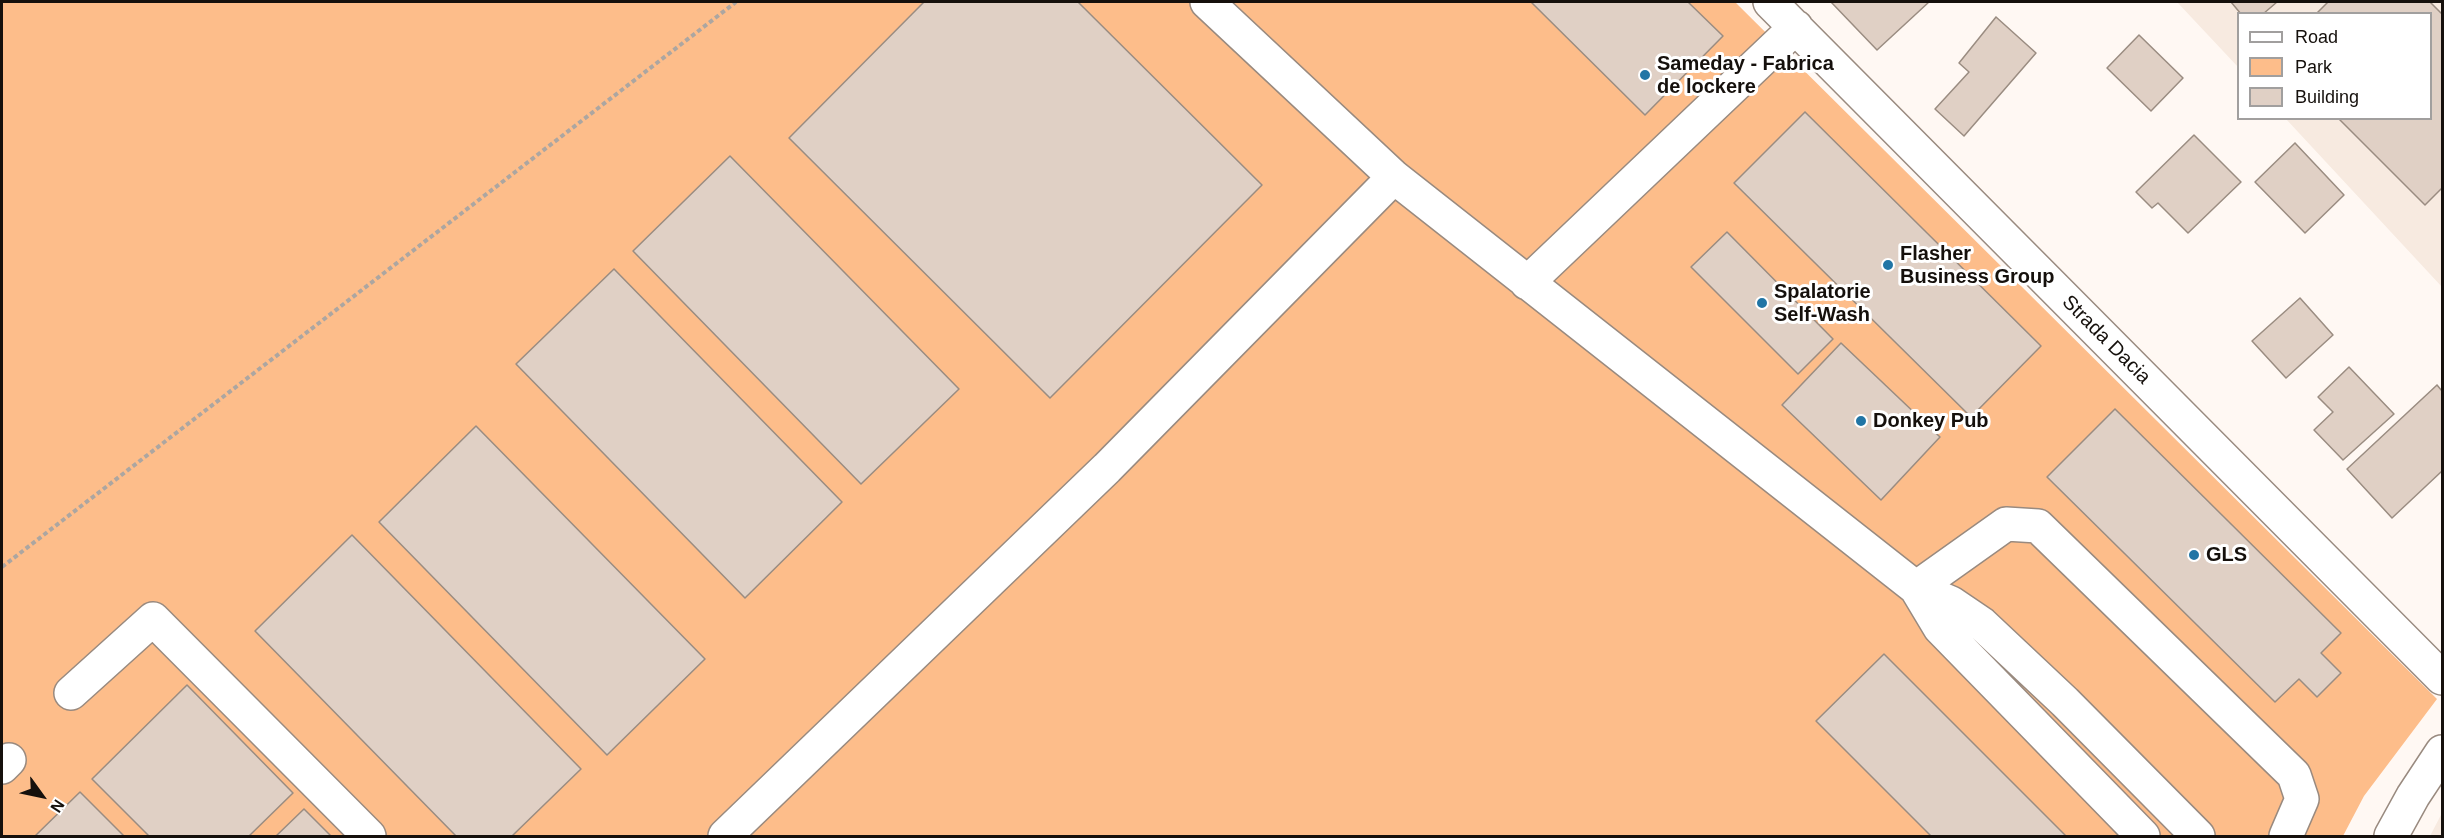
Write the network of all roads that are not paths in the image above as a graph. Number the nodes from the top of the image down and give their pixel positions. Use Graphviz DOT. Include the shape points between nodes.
graph roads {
  1 [pos="1207,2"];
  2 [pos="1770,2"];
  3 [pos="1796,27"];
  4 [pos="1394,177"];
  5 [pos="1527,283"];
  6 [pos="1916,588"];
  7 [pos="2442,678"];
  8 [pos="71,693"];
  9 [pos="2442,752"];
  10 [pos="369,837"];
  11 [pos="725,837"];
  12 [pos="2143,837"];
  13 [pos="2198,837"];
  14 [pos="2286,837"];
  15 [pos="2391,837"];
  1 -- 4 [label="street"];
  2 -- 3 [label="street, Strada Dacia"];
  3 -- 5 [label="street"];
  3 -- 7 [label="street, Strada Dacia"];
  4 -- 5 [label="street"];
  4 -- 11 [label="street" via="1107,468"];
  5 -- 6 [label="street"];
  6 -- 12 [label="street" via="1940,628"];
  6 -- 13 [label="street" via="1951,603 1982,624"];
  6 -- 14 [label="street" via="2006,524 2038,526 2294,775 2302,799"];
  8 -- 10 [label="street" via="153,619"];
  9 -- 15 [label="street"];
}
